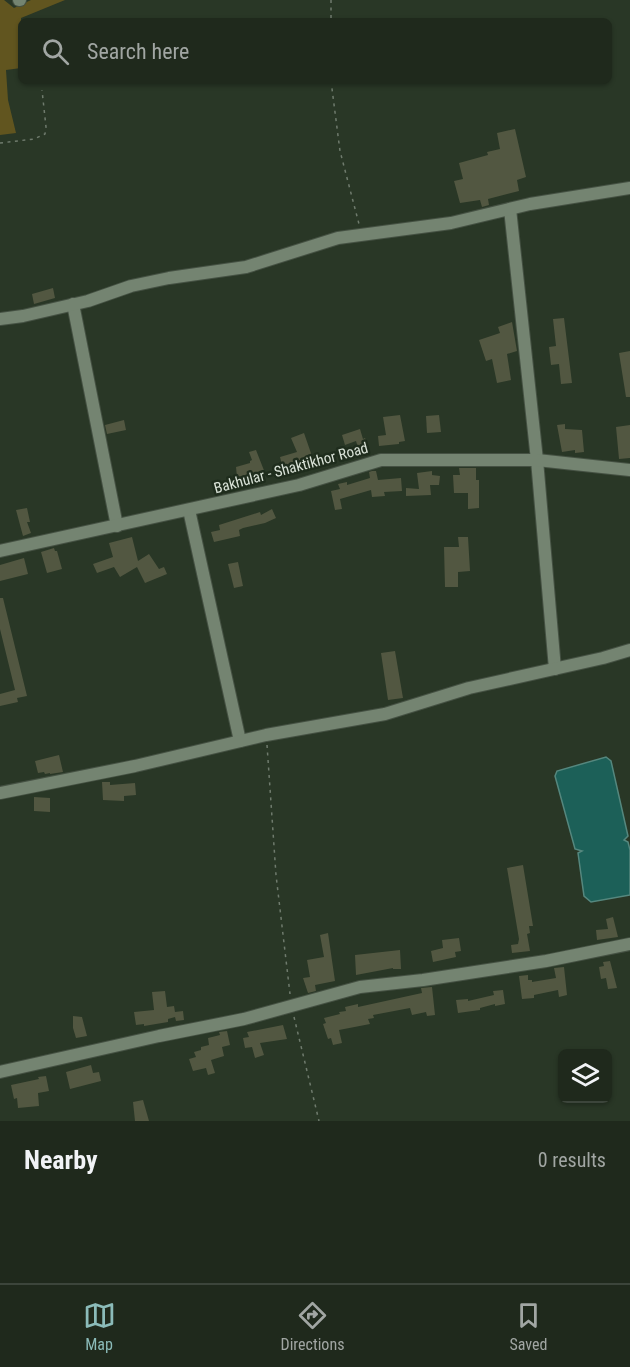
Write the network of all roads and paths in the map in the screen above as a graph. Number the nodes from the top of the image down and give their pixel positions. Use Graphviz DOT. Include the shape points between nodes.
graph roads {
  1 [pos="330,0"];
  2 [pos="331,18"];
  3 [pos="331,84"];
  4 [pos="42,90"];
  5 [pos="0,143"];
  6 [pos="630,188"];
  7 [pos="510,209"];
  8 [pos="362,235"];
  9 [pos="73,304"];
  10 [pos="0,319"];
  11 [pos="537,460"];
  12 [pos="630,470"];
  13 [pos="189,510"];
  14 [pos="117,526"];
  15 [pos="0,551"];
  16 [pos="630,650"];
  17 [pos="555,669"];
  18 [pos="266,735"];
  19 [pos="240,741"];
  20 [pos="0,793"];
  21 [pos="630,944"];
  22 [pos="292,1005"];
  23 [pos="0,1072"];
  24 [pos="319,1121"];
  1 -- 2 [label="path"];
  3 -- 8 [label="path" via="340,152"];
  4 -- 5 [label="path" via="45,134"];
  6 -- 7 [label="street"];
  7 -- 8 [label="street" via="451,223"];
  7 -- 11 [label="street"];
  8 -- 9 [label="street" via="338,238 246,267 131,286"];
  9 -- 10 [label="street"];
  9 -- 14 [label="street"];
  11 -- 12 [label="street, Bakhular - Shaktikhor Road"];
  11 -- 13 [label="street, Bakhular - Shaktikhor Road" via="381,460 298,485"];
  11 -- 17 [label="street"];
  13 -- 14 [label="street, Bakhular - Shaktikhor Road"];
  13 -- 19 [label="street"];
  14 -- 15 [label="street, Bakhular - Shaktikhor Road"];
  16 -- 17 [label="street"];
  17 -- 18 [label="street" via="469,687 385,714"];
  18 -- 19 [label="street"];
  18 -- 22 [label="path" via="276,875"];
  19 -- 20 [label="street"];
  21 -- 22 [label="street" via="546,961 360,987"];
  22 -- 23 [label="street"];
  22 -- 24 [label="path"];
}
